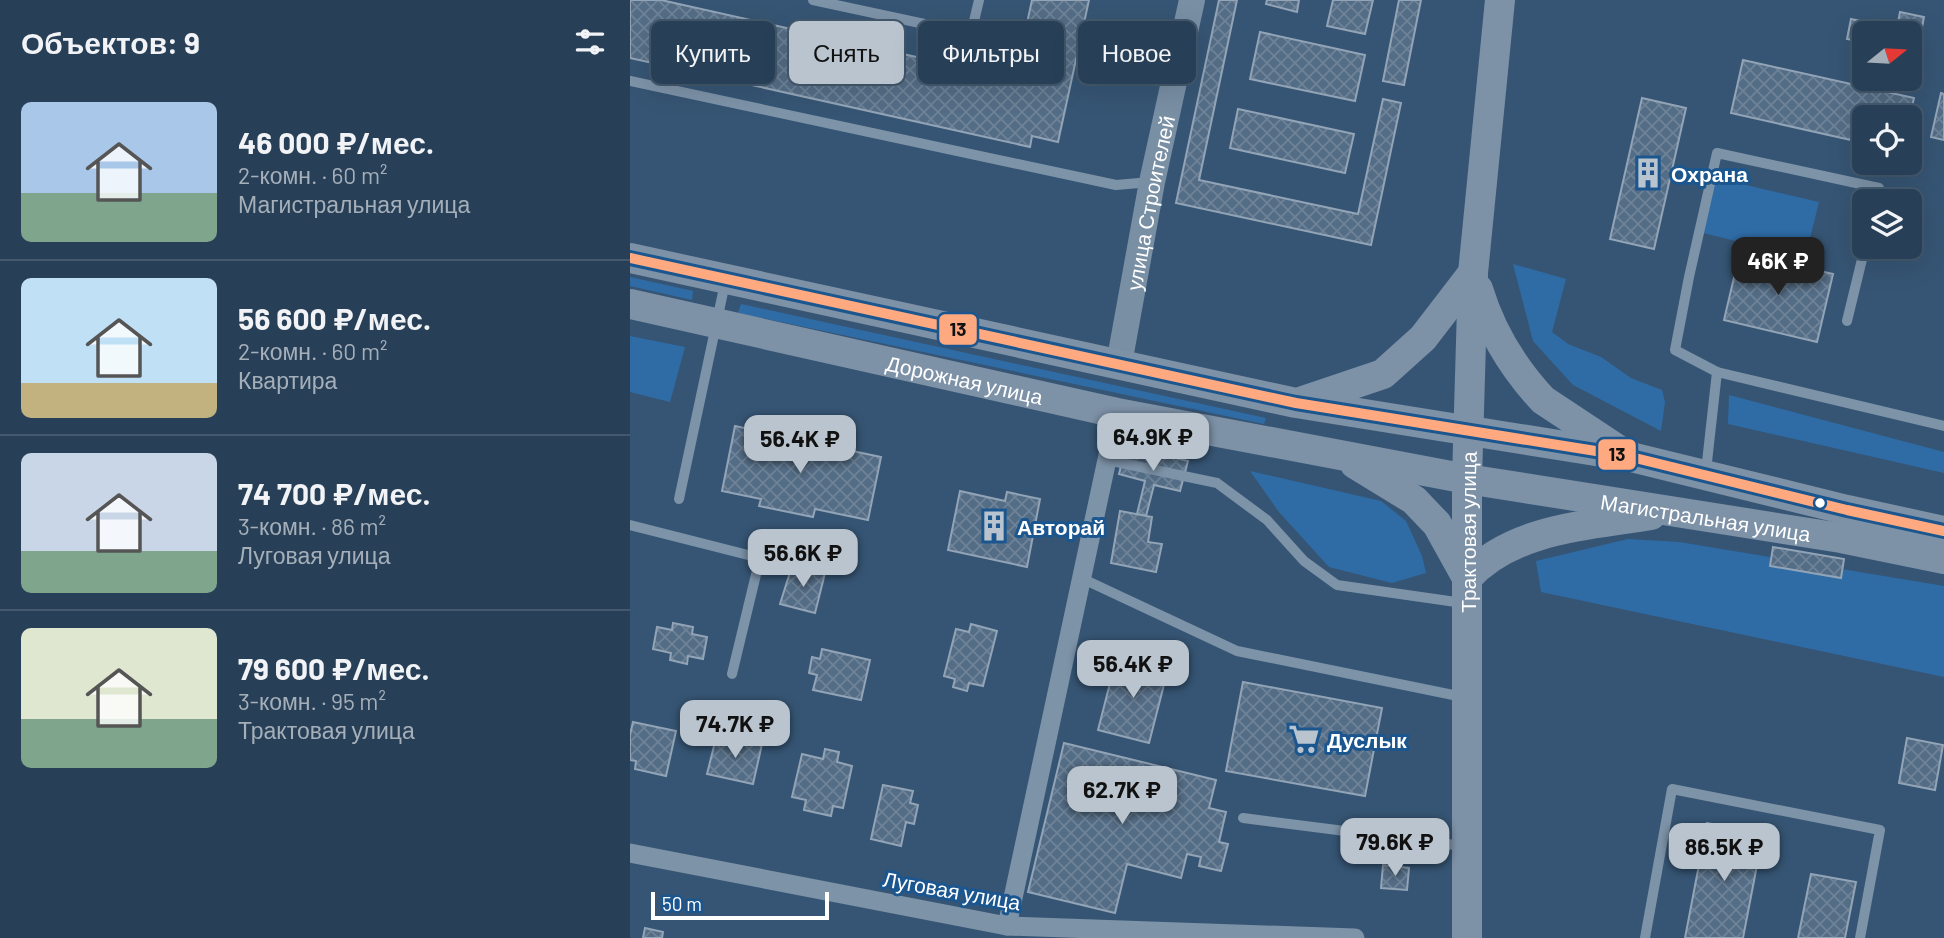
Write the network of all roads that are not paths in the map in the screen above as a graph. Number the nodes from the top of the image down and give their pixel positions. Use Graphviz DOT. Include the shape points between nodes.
graph roads {
  1 [pos="813,0"];
  2 [pos="979,0"];
  3 [pos="1192,0"];
  4 [pos="1500,0"];
  5 [pos="630,81"];
  6 [pos="1152,182"];
  7 [pos="1879,189"];
  8 [pos="630,258"];
  9 [pos="1862,259"];
  10 [pos="1473,273"];
  11 [pos="726,279"];
  12 [pos="630,304"];
  13 [pos="1847,321"];
  14 [pos="716,323"];
  15 [pos="1119,364"];
  16 [pos="1717,372"];
  17 [pos="1296,403"];
  18 [pos="1117,413"];
  19 [pos="1944,426"];
  20 [pos="1468,430"];
  21 [pos="1339,455"];
  22 [pos="1627,456"];
  23 [pos="1107,460"];
  24 [pos="1706,475"];
  25 [pos="1467,479"];
  26 [pos="679,499"];
  27 [pos="1679,511"];
  28 [pos="630,525"];
  29 [pos="1944,531"];
  30 [pos="1944,559"];
  31 [pos="1081,578"];
  32 [pos="1466,591"];
  33 [pos="732,674"];
  34 [pos="1467,698"];
  35 [pos="1243,818"];
  36 [pos="1467,846"];
  37 [pos="630,853"];
  38 [pos="1007,926"];
  39 [pos="1355,938"];
  40 [pos="1467,938"];
  41 [pos="1645,938"];
  42 [pos="1860,938"];
  1 -- 2 [label="lane" via="971,34"];
  3 -- 6 [label="main road, улица Строителей"];
  4 -- 10 [label="main road, Трактовая улица"];
  5 -- 6 [label="lane" via="1116,185"];
  6 -- 15 [label="main road, улица Строителей"];
  7 -- 16 [label="lane" via="1717,153 1675,350"];
  8 -- 11 [label="main road"];
  9 -- 13 [label="lane"];
  10 -- 17 [label="main road" via="1423,338 1383,374"];
  10 -- 20 [label="main road, Трактовая улица"];
  10 -- 22 [label="main road" via="1486,315 1512,364 1544,400"];
  11 -- 14 [label="lane"];
  11 -- 15 [label="main road"];
  12 -- 14 [label="main road, Дорожная улица"];
  14 -- 18 [label="main road, Дорожная улица"];
  14 -- 26 [label="lane"];
  15 -- 17 [label="main road"];
  16 -- 19 [label="lane"];
  16 -- 24 [label="lane"];
  17 -- 20 [label="main road"];
  18 -- 21 [label="main road, Дорожная улица"];
  18 -- 23 [label="street"];
  20 -- 22 [label="main road, Магистральная улица"];
  20 -- 25 [label="main road, Трактовая улица"];
  21 -- 25 [label="main road, Дорожная улица"];
  21 -- 32 [label="main road" via="1414,500 1437,524"];
  22 -- 24 [label="main road, Магистральная улица"];
  23 -- 31 [label="street"];
  23 -- 32 [label="lane" via="1217,483 1267,520 1304,561 1337,585"];
  24 -- 29 [label="main road, Магистральная улица"];
  25 -- 27 [label="main road, Магистральная улица"];
  25 -- 32 [label="main road, Трактовая улица"];
  27 -- 30 [label="main road, Магистральная улица"];
  27 -- 32 [label="main road" via="1548,533 1511,544 1481,562"];
  28 -- 33 [label="lane" via="760,558"];
  31 -- 34 [label="lane" via="1237,651"];
  31 -- 38 [label="street"];
  32 -- 34 [label="main road, Трактовая улица"];
  34 -- 36 [label="main road, Трактовая улица"];
  35 -- 36 [label="lane"];
  36 -- 40 [label="main road, Трактовая улица"];
  37 -- 38 [label="street, Луговая улица"];
  38 -- 39 [label="street, Луговая улица"];
  41 -- 42 [label="lane" via="1672,789 1880,830"];
}
